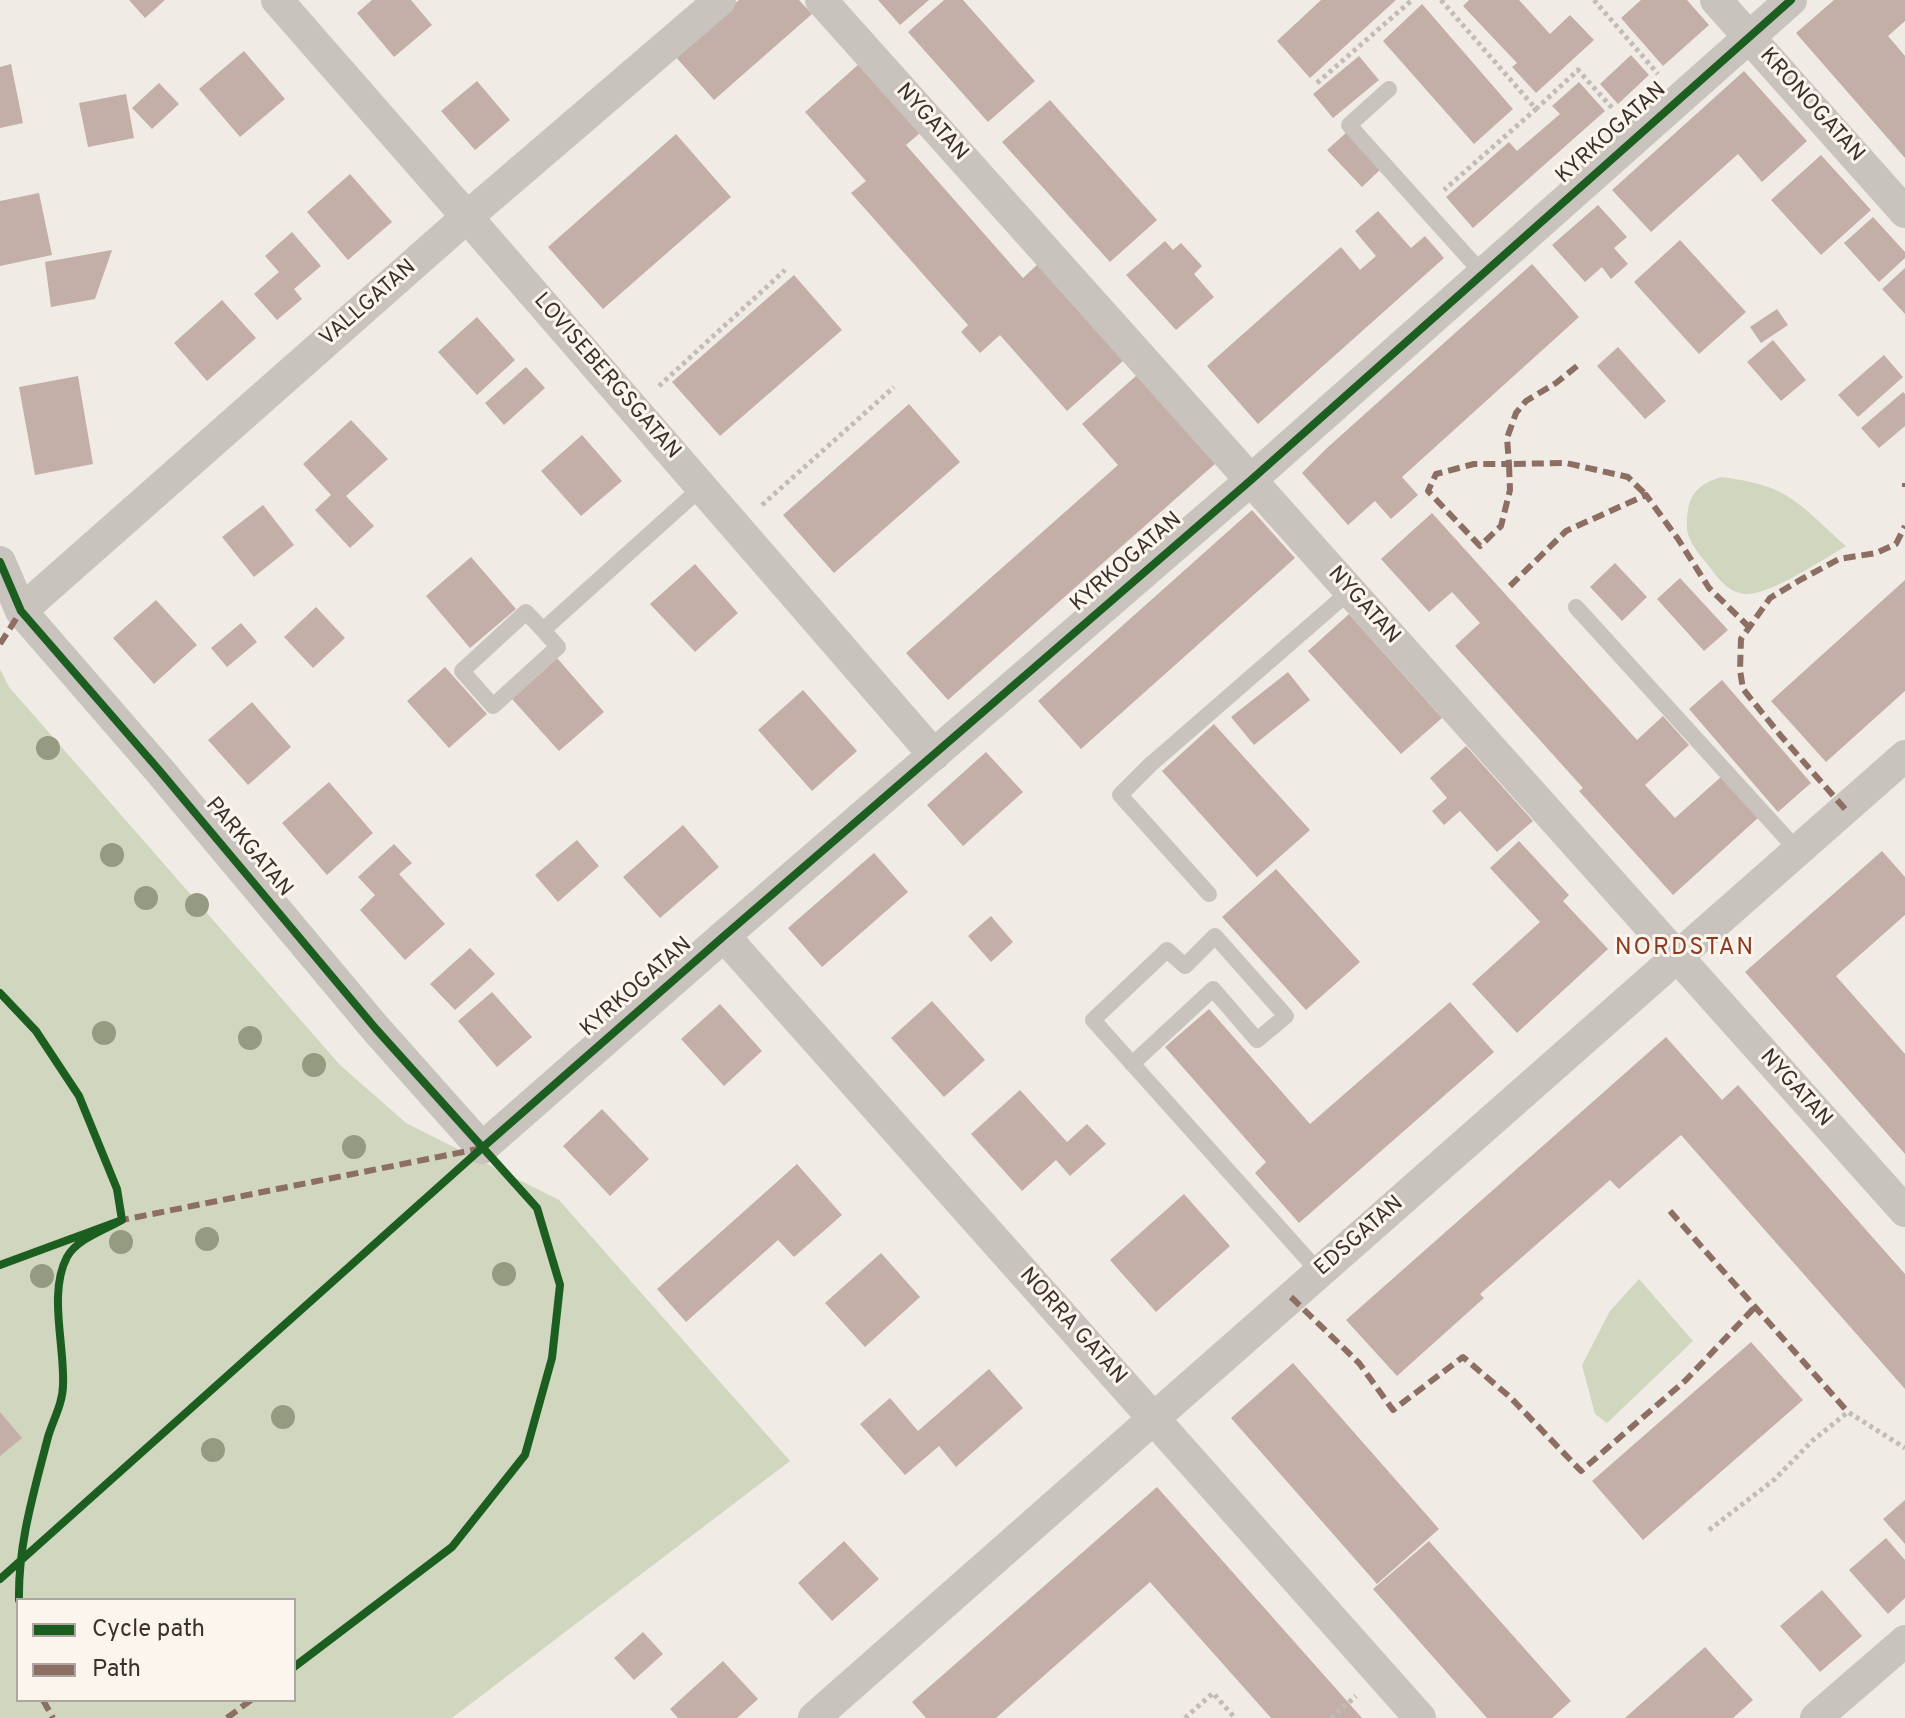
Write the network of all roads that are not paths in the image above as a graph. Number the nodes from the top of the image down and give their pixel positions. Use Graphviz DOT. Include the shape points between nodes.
graph roads {
  1 [pos="277,0"];
  2 [pos="720,0"];
  3 [pos="821,0"];
  4 [pos="1716,0"];
  5 [pos="1791,0"];
  6 [pos="1749,37"];
  7 [pos="1389,89"];
  8 [pos="1905,212"];
  9 [pos="467,217"];
  10 [pos="1483,274"];
  11 [pos="1251,480"];
  12 [pos="702,487"];
  13 [pos="0,562"];
  14 [pos="1350,591"];
  15 [pos="1576,607"];
  16 [pos="21,611"];
  17 [pos="543,630"];
  18 [pos="934,755"];
  19 [pos="1905,756"];
  20 [pos="1798,851"];
  21 [pos="1209,894"];
  22 [pos="724,936"];
  23 [pos="1677,957"];
  24 [pos="1132,1064"];
  25 [pos="482,1148"];
  26 [pos="1905,1211"];
  27 [pos="1319,1272"];
  28 [pos="1153,1419"];
  29 [pos="1905,1641"];
  30 [pos="814,1718"];
  31 [pos="1420,1718"];
  32 [pos="1816,1718"];
  1 -- 9 [label="street, LOVISEBERGSGATAN"];
  2 -- 9 [label="street, VALLGATAN"];
  3 -- 11 [label="street, NYGATAN"];
  4 -- 6 [label="street, KRONOGATAN"];
  5 -- 6 [label="street, KYRKOGATAN"];
  6 -- 8 [label="street, KRONOGATAN"];
  6 -- 10 [label="street, KYRKOGATAN"];
  7 -- 10 [label="lane" via="1349,125"];
  9 -- 12 [label="street, LOVISEBERGSGATAN"];
  9 -- 16 [label="street, VALLGATAN"];
  10 -- 11 [label="street, KYRKOGATAN"];
  11 -- 14 [label="street, NYGATAN"];
  11 -- 18 [label="street, KYRKOGATAN"];
  12 -- 17 [label="lane"];
  12 -- 18 [label="street, LOVISEBERGSGATAN"];
  13 -- 16 [label="street, PARKGATAN"];
  14 -- 21 [label="lane" via="1120,795"];
  14 -- 23 [label="street, NYGATAN"];
  15 -- 20 [label="lane"];
  16 -- 25 [label="street, PARKGATAN"];
  17 -- 17 [label="lane" via="558,647 493,706 462,671 526,612"];
  18 -- 22 [label="street, KYRKOGATAN"];
  19 -- 20 [label="street, EDSGATAN"];
  20 -- 23 [label="street, EDSGATAN"];
  22 -- 25 [label="street, KYRKOGATAN"];
  22 -- 28 [label="street, NORRA GATAN"];
  23 -- 26 [label="street, NYGATAN"];
  23 -- 27 [label="street, EDSGATAN"];
  24 -- 24 [label="lane" via="1093,1020 1167,950 1185,966 1215,936 1286,1016 1257,1040 1213,989"];
  24 -- 27 [label="lane"];
  27 -- 28 [label="street, EDSGATAN"];
  28 -- 30 [label="street, EDSGATAN"];
  28 -- 31 [label="street, NORRA GATAN"];
  29 -- 32 [label="street"];
}
